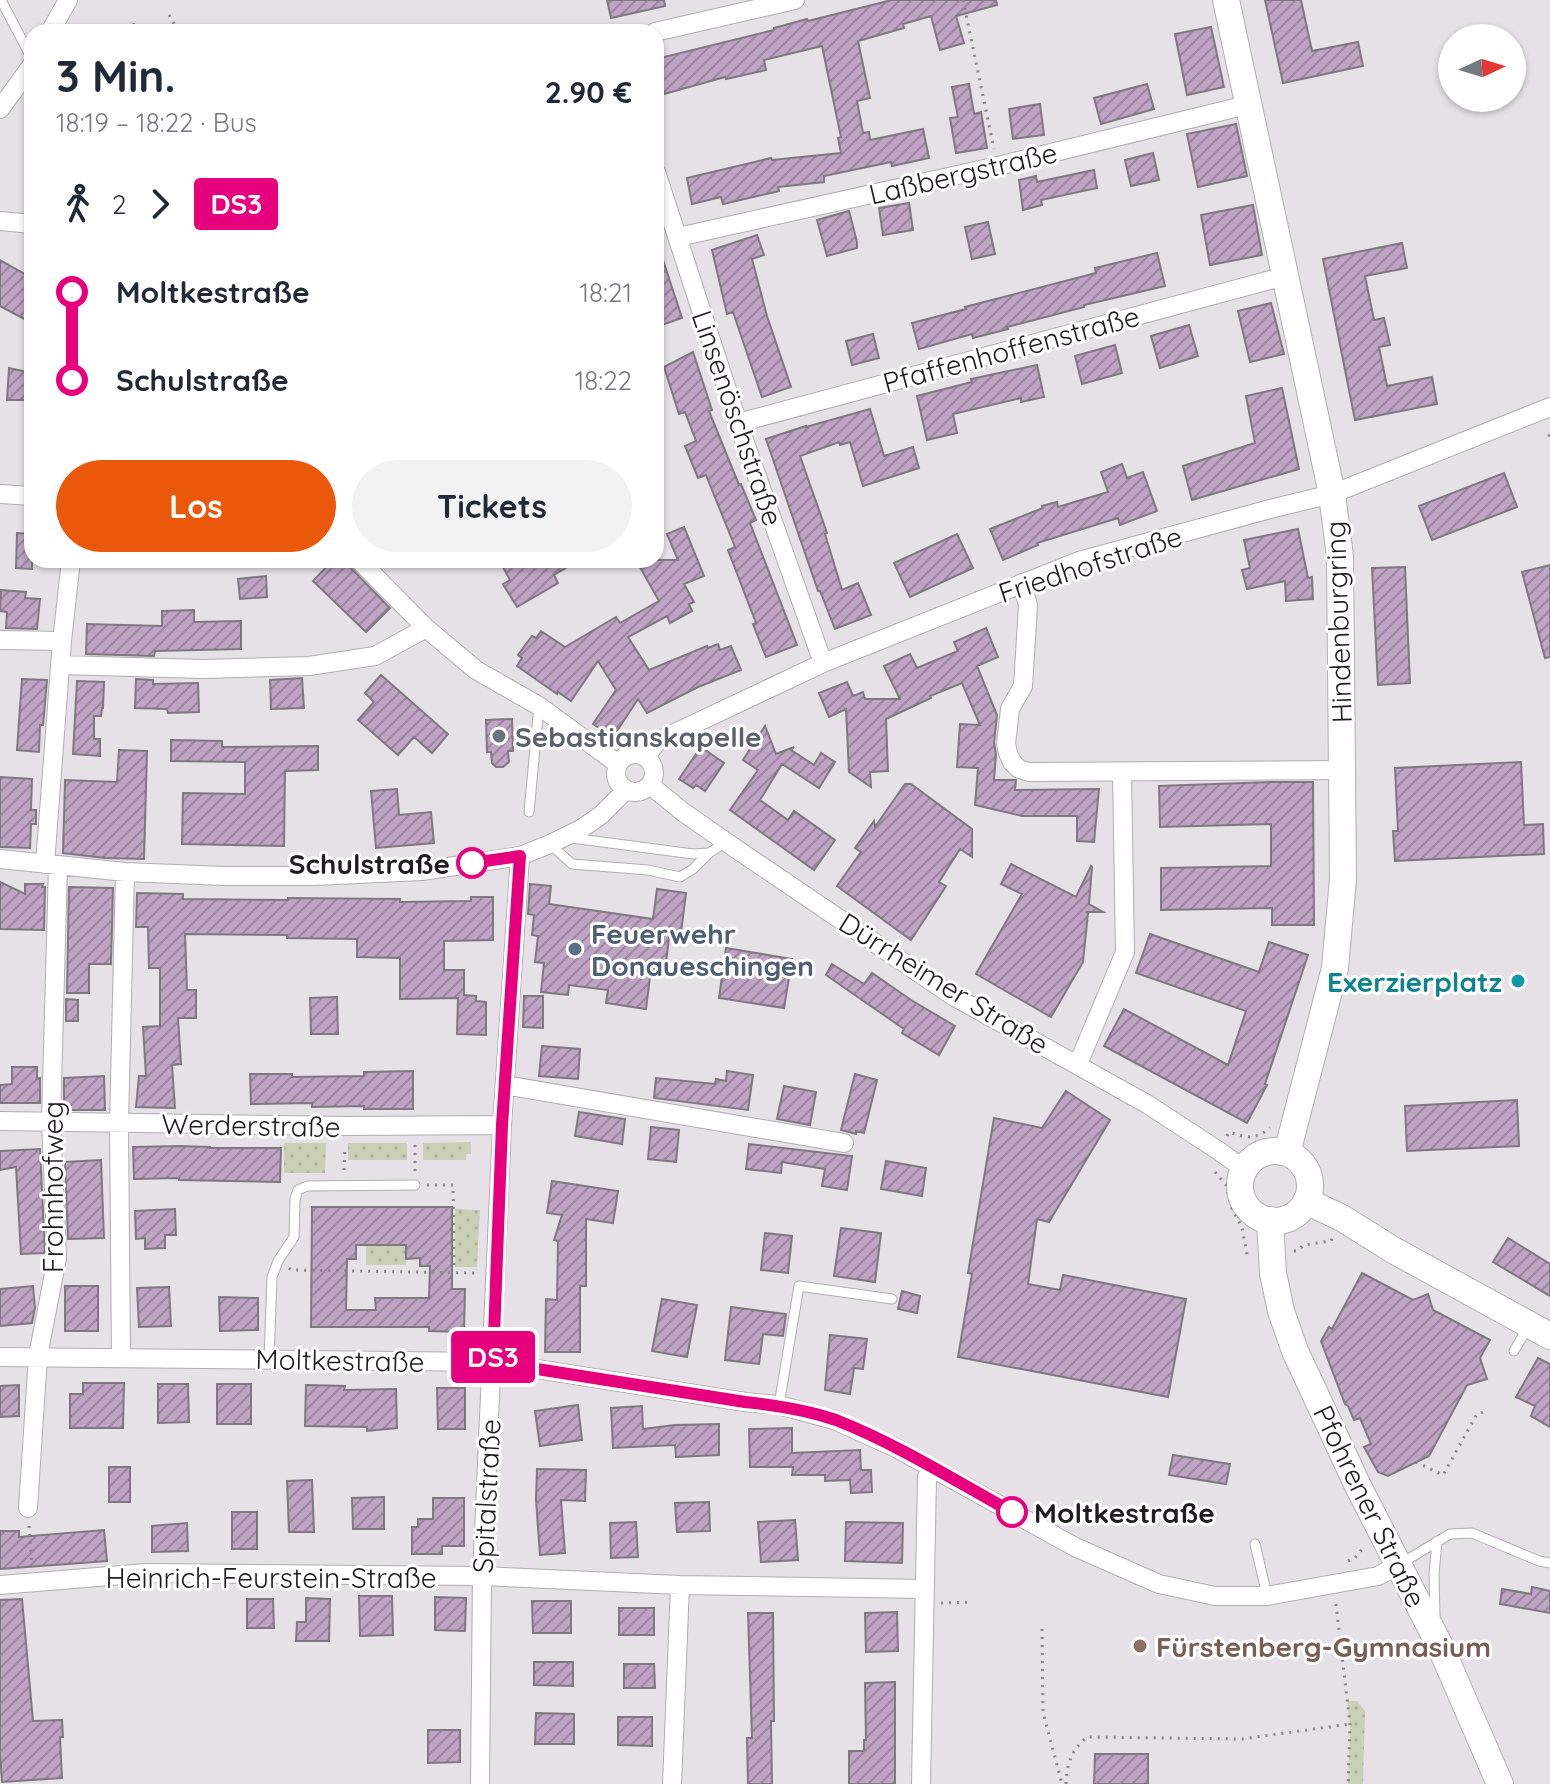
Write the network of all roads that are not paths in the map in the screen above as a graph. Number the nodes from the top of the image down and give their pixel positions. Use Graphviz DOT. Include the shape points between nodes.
graph roads {
  1 [pos="1,0"];
  2 [pos="68,0"];
  3 [pos="795,0"];
  4 [pos="1226,0"];
  5 [pos="714,9"];
  6 [pos="54,24"];
  7 [pos="664,28"];
  8 [pos="24,46"];
  9 [pos="24,74"];
  10 [pos="1247,105"];
  11 [pos="0,109"];
  12 [pos="664,196"];
  13 [pos="0,221"];
  14 [pos="24,223"];
  15 [pos="678,237"];
  16 [pos="1285,276"];
  17 [pos="1550,407"];
  18 [pos="738,423"];
  19 [pos="0,494"];
  20 [pos="1332,494"];
  21 [pos="24,496"];
  22 [pos="70,568"];
  23 [pos="367,568"];
  24 [pos="1022,583"];
  25 [pos="426,628"];
  26 [pos="0,640"];
  27 [pos="62,641"];
  28 [pos="823,663"];
  29 [pos="61,665"];
  30 [pos="539,706"];
  31 [pos="646,756"];
  32 [pos="618,764"];
  33 [pos="1343,770"];
  34 [pos="1122,772"];
  35 [pos="650,785"];
  36 [pos="626,790"];
  37 [pos="529,812"];
  38 [pos="557,840"];
  39 [pos="726,842"];
  40 [pos="709,853"];
  41 [pos="520,856"];
  42 [pos="0,859"];
  43 [pos="52,865"];
  44 [pos="125,872"];
  45 [pos="1078,1064"];
  46 [pos="505,1085"];
  47 [pos="0,1121"];
  48 [pos="51,1122"];
  49 [pos="119,1124"];
  50 [pos="502,1125"];
  51 [pos="844,1143"];
  52 [pos="1287,1153"];
  53 [pos="1244,1169"];
  54 [pos="415,1185"];
  55 [pos="1306,1201"];
  56 [pos="1270,1220"];
  57 [pos="892,1299"];
  58 [pos="1540,1330"];
  59 [pos="1514,1351"];
  60 [pos="38,1356"];
  61 [pos="0,1357"];
  62 [pos="121,1358"];
  63 [pos="269,1360"];
  64 [pos="493,1362"];
  65 [pos="779,1405"];
  66 [pos="933,1468"];
  67 [pos="28,1508"];
  68 [pos="1437,1541"];
  69 [pos="1255,1544"];
  70 [pos="1550,1563"];
  71 [pos="1398,1565"];
  72 [pos="482,1576"];
  73 [pos="0,1585"];
  74 [pos="680,1585"];
  75 [pos="925,1596"];
  76 [pos="1267,1596"];
  77 [pos="1441,1648"];
  78 [pos="480,1784"];
  79 [pos="672,1784"];
  80 [pos="921,1784"];
  81 [pos="1500,1784"];
  1 -- 8 [label="lane"];
  2 -- 6 [label="street"];
  3 -- 5 [label="street"];
  4 -- 10 [label="main road, Hindenburgring"];
  5 -- 7 [label="street"];
  9 -- 11 [label="street"];
  10 -- 15 [label="street, Laßbergstraße"];
  10 -- 16 [label="main road, Hindenburgring"];
  12 -- 15 [label="street, Linsenöschstraße"];
  13 -- 14 [label="street"];
  15 -- 18 [label="street, Linsenöschstraße"];
  16 -- 18 [label="street, Pfaffenhoffenstraße"];
  16 -- 20 [label="main road, Hindenburgring"];
  17 -- 20 [label="street, Friedhofstraße"];
  18 -- 28 [label="street, Linsenöschstraße"];
  19 -- 21 [label="street"];
  20 -- 24 [label="street, Friedhofstraße" via="1079,561"];
  20 -- 33 [label="main road, Hindenburgring" via="1340,557"];
  22 -- 27 [label="street, Frohnhofweg"];
  23 -- 25 [label="street"];
  24 -- 28 [label="street, Friedhofstraße"];
  24 -- 34 [label="street" via="1028,605 1023,686 1010,709 1006,744 1012,762 1029,772"];
  25 -- 29 [label="street" via="375,656 309,666"];
  25 -- 30 [label="street" via="476,670"];
  26 -- 27 [label="street"];
  27 -- 29 [label="street, Frohnhofweg"];
  28 -- 31 [label="street, Friedhofstraße" via="658,741"];
  29 -- 43 [label="street, Frohnhofweg"];
  30 -- 32 [label="street"];
  30 -- 37 [label="lane"];
  31 -- 32 [label="street" via="630,754"];
  31 -- 35 [label="street" via="654,770"];
  32 -- 36 [label="street" via="617,779"];
  33 -- 34 [label="street"];
  33 -- 52 [label="main road, Hindenburgring" via="1343,879 1335,968"];
  34 -- 45 [label="street" via="1125,952"];
  35 -- 36 [label="street" via="639,792"];
  35 -- 39 [label="street, Dürrheimer Straße"];
  36 -- 38 [label="street" via="601,815"];
  38 -- 40 [label="lane"];
  38 -- 40 [label="lane" via="572,864 680,877"];
  38 -- 41 [label="street"];
  39 -- 40 [label="lane"];
  39 -- 45 [label="street, Dürrheimer Straße" via="953,996"];
  41 -- 44 [label="street" via="422,871 315,876"];
  41 -- 46 [label="street, Spitalstraße"];
  42 -- 43 [label="street"];
  43 -- 44 [label="street"];
  43 -- 48 [label="street, Frohnhofweg"];
  44 -- 49 [label="street"];
  45 -- 53 [label="street, Dürrheimer Straße"];
  46 -- 50 [label="street, Spitalstraße"];
  46 -- 51 [label="street"];
  47 -- 48 [label="street, Werderstraße"];
  48 -- 49 [label="street, Werderstraße"];
  48 -- 60 [label="street, Frohnhofweg" via="57,1258"];
  49 -- 50 [label="street, Werderstraße"];
  49 -- 62 [label="street"];
  50 -- 64 [label="street, Spitalstraße"];
  52 -- 53 [label="main road" via="1257,1155"];
  52 -- 55 [label="main road" via="1308,1175"];
  53 -- 56 [label="main road" via="1243,1200"];
  54 -- 63 [label="lane" via="298,1190 294,1237 272,1277"];
  55 -- 56 [label="main road" via="1291,1217"];
  55 -- 58 [label="main road"];
  56 -- 71 [label="main road, Pfohrener Straße" via="1273,1273 1295,1351"];
  57 -- 65 [label="lane" via="799,1286"];
  58 -- 59 [label="lane"];
  60 -- 61 [label="street, Moltkestraße"];
  60 -- 62 [label="street, Moltkestraße"];
  60 -- 67 [label="street, Frohnhofweg"];
  62 -- 63 [label="street, Moltkestraße"];
  63 -- 64 [label="street, Moltkestraße"];
  64 -- 65 [label="street, Moltkestraße"];
  64 -- 72 [label="street, Spitalstraße"];
  65 -- 66 [label="street, Moltkestraße" via="834,1420"];
  66 -- 75 [label="street" via="927,1477"];
  66 -- 76 [label="street, Moltkestraße" via="1075,1547 1159,1584 1215,1596"];
  68 -- 70 [label="lane" via="1472,1533"];
  68 -- 71 [label="lane"];
  68 -- 77 [label="lane" via="1434,1611"];
  69 -- 76 [label="lane"];
  71 -- 76 [label="street, Moltkestraße" via="1378,1576"];
  71 -- 77 [label="main road, Pfohrener Straße"];
  72 -- 73 [label="street, Heinrich-Feurstein-Straße" via="146,1573"];
  72 -- 74 [label="street, Heinrich-Feurstein-Straße"];
  72 -- 78 [label="street, Spitalstraße"];
  74 -- 75 [label="street, Heinrich-Feurstein-Straße"];
  74 -- 79 [label="street"];
  75 -- 80 [label="street"];
  77 -- 81 [label="main road, Pfohrener Straße"];
}
